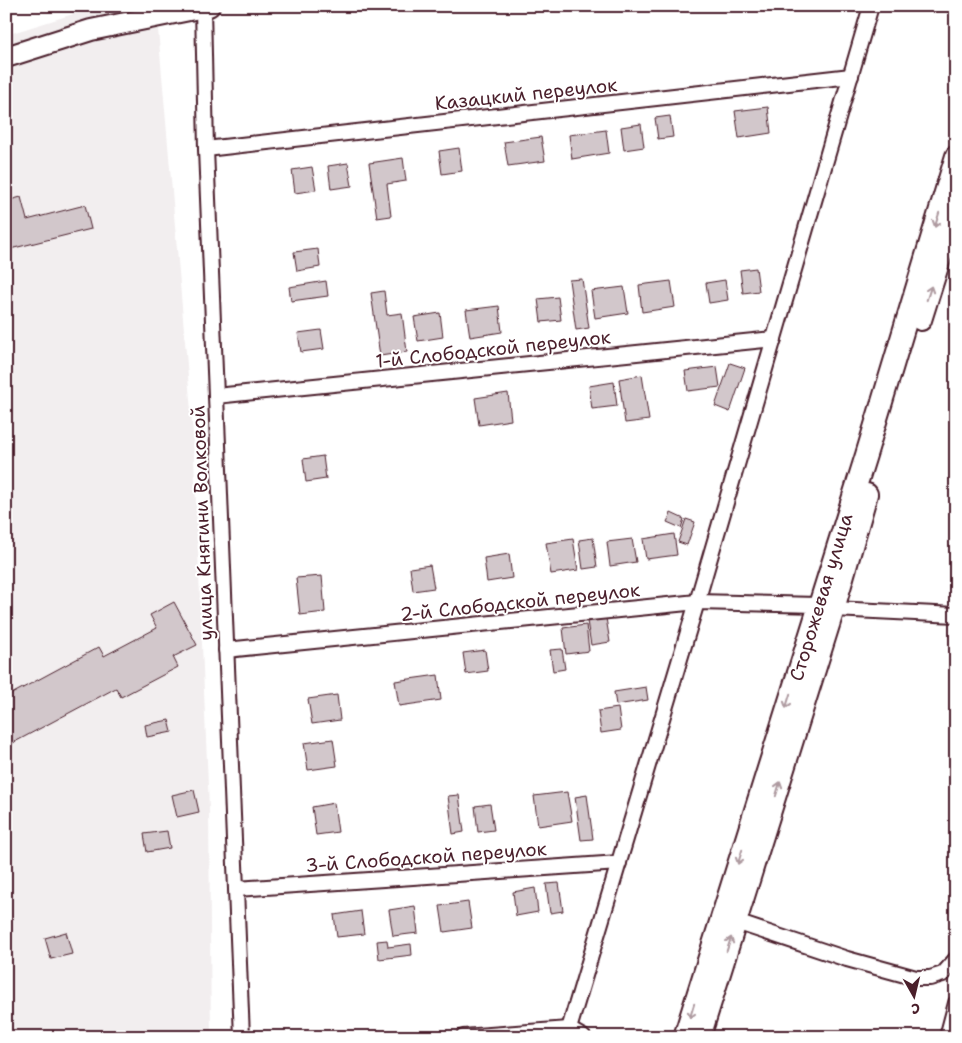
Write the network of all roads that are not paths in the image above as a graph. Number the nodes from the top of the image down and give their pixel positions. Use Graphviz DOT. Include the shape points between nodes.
graph roads {
  1 [pos="871,6"];
  2 [pos="206,7"];
  3 [pos="6,57"];
  4 [pos="851,76"];
  5 [pos="206,149"];
  6 [pos="956,156"];
  7 [pos="956,209"];
  8 [pos="774,339"];
  9 [pos="216,396"];
  10 [pos="697,602"];
  11 [pos="826,607"];
  12 [pos="956,615"];
  13 [pos="226,650"];
  14 [pos="619,863"];
  15 [pos="236,889"];
  16 [pos="736,922"];
  17 [pos="956,960"];
  18 [pos="956,1003"];
  19 [pos="569,1029"];
  20 [pos="242,1037"];
  21 [pos="463,1037"];
  22 [pos="583,1037"];
  23 [pos="684,1037"];
  24 [pos="700,1037"];
  25 [pos="947,1037"];
  1 -- 4 [label="street"];
  2 -- 3 [label="main road" via="90,30"];
  2 -- 5 [label="street, улица Княгини Волковой"];
  4 -- 5 [label="street, Казацкий переулок"];
  4 -- 8 [label="street"];
  5 -- 9 [label="street, улица Княгини Волковой"];
  6 -- 11 [label="main road, Сторожевая улица, one-way"];
  11 -- 7 [label="main road, Сторожевая улица, one-way" via="878,456"];
  8 -- 9 [label="street, 1-й Слободской переулок"];
  8 -- 10 [label="street"];
  9 -- 13 [label="street, улица Княгини Волковой"];
  10 -- 11 [label="street, 2-й Слободской переулок"];
  10 -- 13 [label="street, 2-й Слободской переулок"];
  10 -- 14 [label="street"];
  11 -- 12 [label="street, 2-й Слободской переулок"];
  16 -- 11 [label="main road, Сторожевая улица, one-way"];
  11 -- 23 [label="main road, Сторожевая улица, one-way"];
  13 -- 15 [label="street, улица Княгини Волковой"];
  14 -- 15 [label="street, 3-й Слободской переулок"];
  14 -- 19 [label="street"];
  15 -- 20 [label="street, улица Княгини Волковой"];
  16 -- 17 [label="street" via="847,960 916,978 943,974"];
  24 -- 16 [label="main road, Сторожевая улица, one-way"];
  18 -- 25 [label="street"];
  19 -- 21 [label="street"];
  19 -- 22 [label="street"];
}
